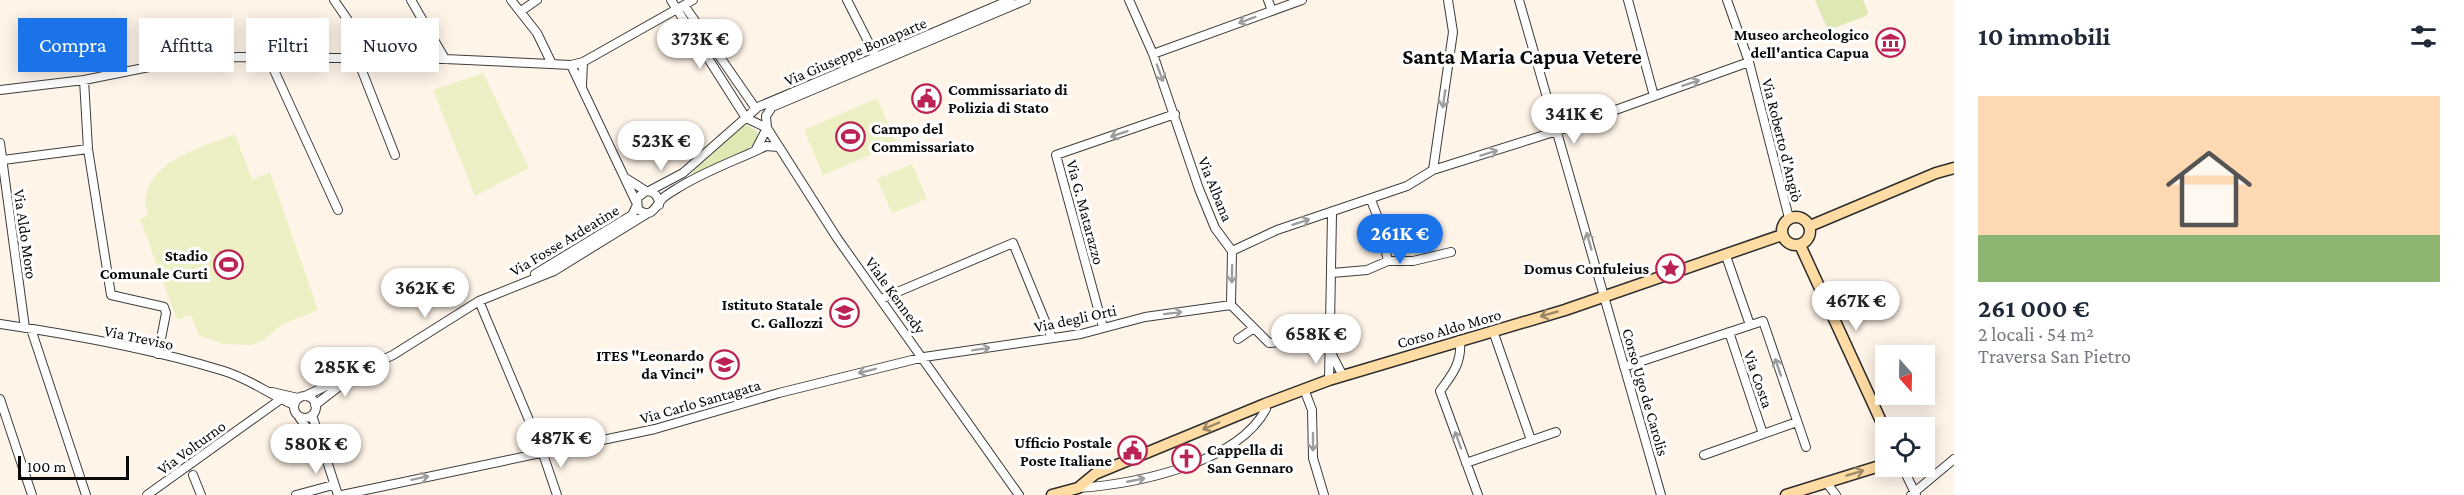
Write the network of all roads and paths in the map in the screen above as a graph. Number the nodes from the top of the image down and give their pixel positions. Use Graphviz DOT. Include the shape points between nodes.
graph roads {
  1 [pos="334,0"];
  2 [pos="411,0"];
  3 [pos="511,0"];
  4 [pos="537,0"];
  5 [pos="671,0"];
  6 [pos="693,0"];
  7 [pos="847,0"];
  8 [pos="1010,0"];
  9 [pos="1026,0"];
  10 [pos="1129,0"];
  11 [pos="1268,0"];
  12 [pos="1302,0"];
  13 [pos="1448,0"];
  14 [pos="1519,0"];
  15 [pos="1628,0"];
  16 [pos="1727,0"];
  17 [pos="684,5"];
  18 [pos="675,9"];
  19 [pos="521,11"];
  20 [pos="1272,11"];
  21 [pos="346,18"];
  22 [pos="1153,54"];
  23 [pos="246,58"];
  24 [pos="439,59"];
  25 [pos="445,59"];
  26 [pos="878,60"];
  27 [pos="551,62"];
  28 [pos="584,62"];
  29 [pos="1749,62"];
  30 [pos="571,65"];
  31 [pos="275,72"];
  32 [pos="362,72"];
  33 [pos="84,80"];
  34 [pos="582,87"];
  35 [pos="0,90"];
  36 [pos="1654,96"];
  37 [pos="756,109"];
  38 [pos="1175,114"];
  39 [pos="746,118"];
  40 [pos="767,128"];
  41 [pos="1557,131"];
  42 [pos="0,143"];
  43 [pos="778,147"];
  44 [pos="88,149"];
  45 [pos="754,152"];
  46 [pos="395,155"];
  47 [pos="3,160"];
  48 [pos="1954,168"];
  49 [pos="1433,170"];
  50 [pos="683,172"];
  51 [pos="627,179"];
  52 [pos="688,182"];
  53 [pos="648,191"];
  54 [pos="1371,200"];
  55 [pos="637,204"];
  56 [pos="659,205"];
  57 [pos="338,210"];
  58 [pos="648,213"];
  59 [pos="1332,214"];
  60 [pos="1789,218"];
  61 [pos="1810,226"];
  62 [pos="1782,235"];
  63 [pos="1800,245"];
  64 [pos="1232,251"];
  65 [pos="1451,252"];
  66 [pos="1726,256"];
  67 [pos="1388,261"];
  68 [pos="1332,273"];
  69 [pos="501,292"];
  70 [pos="1605,297"];
  71 [pos="881,299"];
  72 [pos="479,301"];
  73 [pos="1231,305"];
  74 [pos="0,324"];
  75 [pos="1750,326"];
  76 [pos="1103,327"];
  77 [pos="1254,328"];
  78 [pos="28,329"];
  79 [pos="1493,331"];
  80 [pos="1729,332"];
  81 [pos="1052,338"];
  82 [pos="1328,338"];
  83 [pos="1238,339"];
  84 [pos="1460,340"];
  85 [pos="1329,350"];
  86 [pos="158,354"];
  87 [pos="924,357"];
  88 [pos="1624,367"];
  89 [pos="361,371"];
  90 [pos="1343,376"];
  91 [pos="1329,380"];
  92 [pos="1304,389"];
  93 [pos="267,391"];
  94 [pos="0,399"];
  95 [pos="280,399"];
  96 [pos="299,400"];
  97 [pos="1265,404"];
  98 [pos="315,405"];
  99 [pos="312,415"];
  100 [pos="299,417"];
  101 [pos="1879,417"];
  102 [pos="1797,422"];
  103 [pos="1556,432"];
  104 [pos="1763,434"];
  105 [pos="1531,440"];
  106 [pos="320,446"];
  107 [pos="1806,447"];
  108 [pos="542,451"];
  109 [pos="1704,455"];
  110 [pos="1954,459"];
  111 [pos="1467,463"];
  112 [pos="1875,467"];
  113 [pos="193,475"];
  114 [pos="1907,477"];
  115 [pos="1826,482"];
  116 [pos="333,485"];
  117 [pos="1081,491"];
  118 [pos="1914,494"];
  119 [pos="32,495"];
  120 [pos="86,495"];
  121 [pos="147,495"];
  122 [pos="201,495"];
  123 [pos="296,495"];
  124 [pos="338,495"];
  125 [pos="342,495"];
  126 [pos="557,495"];
  127 [pos="1019,495"];
  128 [pos="1052,495"];
  129 [pos="1324,495"];
  130 [pos="1478,495"];
  131 [pos="1661,495"];
  132 [pos="1786,495"];
  133 [pos="1836,495"];
  1 -- 21 [label="street"];
  2 -- 25 [label="street"];
  3 -- 19 [label="street"];
  4 -- 19 [label="street"];
  5 -- 18 [label="street"];
  6 -- 17 [label="street"];
  7 -- 26 [label="street"];
  8 -- 26 [label="street, Via Giuseppe Bonaparte"];
  9 -- 26 [label="street"];
  10 -- 22 [label="street, Via Albana"];
  11 -- 20 [label="street"];
  12 -- 20 [label="street"];
  13 -- 49 [label="street, one-way" via="1453,32"];
  14 -- 41 [label="street, Corso Ugo de Carolis"];
  15 -- 36 [label="street"];
  16 -- 29 [label="street, Via Roberto d'Angiò"];
  17 -- 18 [label="street"];
  17 -- 37 [label="street"];
  18 -- 28 [label="street"];
  18 -- 39 [label="street"];
  19 -- 27 [label="street"];
  20 -- 22 [label="street, one-way"];
  22 -- 38 [label="street, Via Albana, one-way"];
  23 -- 33 [label="street" via="174,62"];
  24 -- 25 [label="street"];
  25 -- 27 [label="street"];
  26 -- 37 [label="street, Via Giuseppe Bonaparte"];
  26 -- 40 [label="street" via="772,107 766,116"];
  27 -- 30 [label="street"];
  28 -- 30 [label="street"];
  28 -- 34 [label="street"];
  36 -- 29 [label="street, one-way"];
  29 -- 60 [label="street, Via Roberto d'Angiò"];
  30 -- 34 [label="street"];
  31 -- 57 [label="street"];
  32 -- 46 [label="street"];
  33 -- 35 [label="street"];
  33 -- 44 [label="street"];
  34 -- 51 [label="street"];
  36 -- 41 [label="street"];
  37 -- 39 [label="street, Via Giuseppe Bonaparte"];
  38 -- 64 [label="street, Via Albana" via="1215,228"];
  38 -- 76 [label="street, Via G. Matarazzo, one-way" via="1056,155"];
  39 -- 40 [label="street"];
  39 -- 50 [label="street, Via Fosse Ardeatine"];
  40 -- 43 [label="street, Viale Kennedy"];
  40 -- 45 [label="street"];
  49 -- 41 [label="street, one-way"];
  70 -- 41 [label="street, Corso Ugo de Carolis, one-way"];
  42 -- 47 [label="street, Via Aldo Moro"];
  43 -- 45 [label="street, Via Fosse Ardeatine" via="771,145"];
  43 -- 71 [label="street, Viale Kennedy"];
  44 -- 47 [label="street"];
  44 -- 86 [label="street" via="111,295 164,307"];
  45 -- 52 [label="street, Via Fosse Ardeatine"];
  47 -- 78 [label="street, Via Aldo Moro"];
  48 -- 61 [label="main road"];
  49 -- 54 [label="street" via="1407,186"];
  50 -- 52 [label="street"];
  50 -- 53 [label="street, Via Fosse Ardeatine"];
  51 -- 53 [label="street"];
  51 -- 55 [label="street"];
  52 -- 56 [label="street, Via Fosse Ardeatine"];
  53 -- 55 [label="street, Via Fosse Ardeatine" via="639,195"];
  53 -- 56 [label="street" via="656,194"];
  54 -- 59 [label="street"];
  54 -- 67 [label="street"];
  55 -- 58 [label="street, Via Fosse Ardeatine"];
  55 -- 69 [label="street, Via Fosse Ardeatine" via="632,215"];
  56 -- 58 [label="street, Via Fosse Ardeatine"];
  58 -- 69 [label="street, Via Fosse Ardeatine" via="554,271"];
  64 -- 59 [label="street, one-way" via="1278,230"];
  59 -- 68 [label="street"];
  60 -- 61 [label="main road" via="1802,217"];
  60 -- 62 [label="main road"];
  61 -- 63 [label="main road" via="1808,240"];
  62 -- 63 [label="main road" via="1787,242"];
  62 -- 66 [label="main road, Corso Aldo Moro"];
  63 -- 101 [label="main road"];
  64 -- 73 [label="street, one-way"];
  65 -- 67 [label="street" via="1413,261"];
  66 -- 70 [label="main road, Corso Aldo Moro"];
  66 -- 75 [label="street"];
  67 -- 68 [label="street" via="1367,270"];
  68 -- 82 [label="street"];
  69 -- 72 [label="street, Via Fosse Ardeatine"];
  70 -- 79 [label="main road, Corso Aldo Moro, one-way"];
  70 -- 88 [label="street, Corso Ugo de Carolis"];
  71 -- 81 [label="street" via="1013,243"];
  71 -- 87 [label="street, Viale Kennedy"];
  72 -- 89 [label="street, Via Fosse Ardeatine"];
  72 -- 108 [label="street"];
  76 -- 73 [label="street, Via degli Orti, one-way"];
  73 -- 77 [label="street"];
  74 -- 78 [label="street, Via Treviso"];
  75 -- 80 [label="street"];
  102 -- 75 [label="street, one-way" via="1763,321"];
  76 -- 81 [label="street, Via degli Orti"];
  77 -- 82 [label="street" via="1269,343"];
  77 -- 83 [label="street"];
  78 -- 86 [label="street, Via Treviso"];
  78 -- 120 [label="street, Via Aldo Moro"];
  79 -- 84 [label="main road, Corso Aldo Moro"];
  79 -- 105 [label="street"];
  80 -- 88 [label="street"];
  80 -- 104 [label="street, Via Costa"];
  87 -- 81 [label="street, Via degli Orti, one-way"];
  82 -- 85 [label="street"];
  84 -- 90 [label="main road, Corso Aldo Moro"];
  111 -- 84 [label="street, one-way" via="1440,391 1461,357"];
  85 -- 90 [label="street"];
  85 -- 91 [label="street"];
  86 -- 93 [label="street, Via Treviso" via="225,371"];
  87 -- 108 [label="street, Via Carlo Santagata, one-way" via="655,429"];
  87 -- 127 [label="street, Viale Kennedy"];
  88 -- 131 [label="street, Corso Ugo de Carolis"];
  89 -- 96 [label="street, Via Fosse Ardeatine"];
  89 -- 98 [label="street, Via Fosse Ardeatine"];
  90 -- 91 [label="main road, Corso Aldo Moro"];
  91 -- 92 [label="main road, Corso Aldo Moro"];
  92 -- 97 [label="main road, Corso Aldo Moro"];
  92 -- 129 [label="street, one-way" via="1312,410 1313,458"];
  93 -- 95 [label="street, Via Treviso"];
  93 -- 96 [label="street, Via Treviso"];
  94 -- 119 [label="street"];
  95 -- 96 [label="street, Via Treviso"];
  95 -- 121 [label="street, Via Volturno"];
  96 -- 98 [label="street" via="312,399"];
  96 -- 100 [label="street"];
  97 -- 117 [label="main road, Corso Aldo Moro, one-way" via="1095,474"];
  117 -- 97 [label="street, one-way" via="1153,477 1225,449 1253,428 1266,409"];
  98 -- 99 [label="street"];
  99 -- 100 [label="street"];
  99 -- 106 [label="street"];
  100 -- 106 [label="street"];
  102 -- 104 [label="street"];
  102 -- 107 [label="street"];
  103 -- 105 [label="street"];
  104 -- 109 [label="street"];
  105 -- 111 [label="street"];
  106 -- 116 [label="street"];
  125 -- 108 [label="street, Via Carlo Santagata, one-way"];
  108 -- 126 [label="street"];
  110 -- 118 [label="street"];
  111 -- 130 [label="street"];
  115 -- 112 [label="main road, one-way"];
  113 -- 122 [label="street"];
  114 -- 118 [label="street"];
  115 -- 132 [label="main road"];
  115 -- 133 [label="street"];
  116 -- 123 [label="street"];
  116 -- 124 [label="street"];
  117 -- 128 [label="main road"];
}
